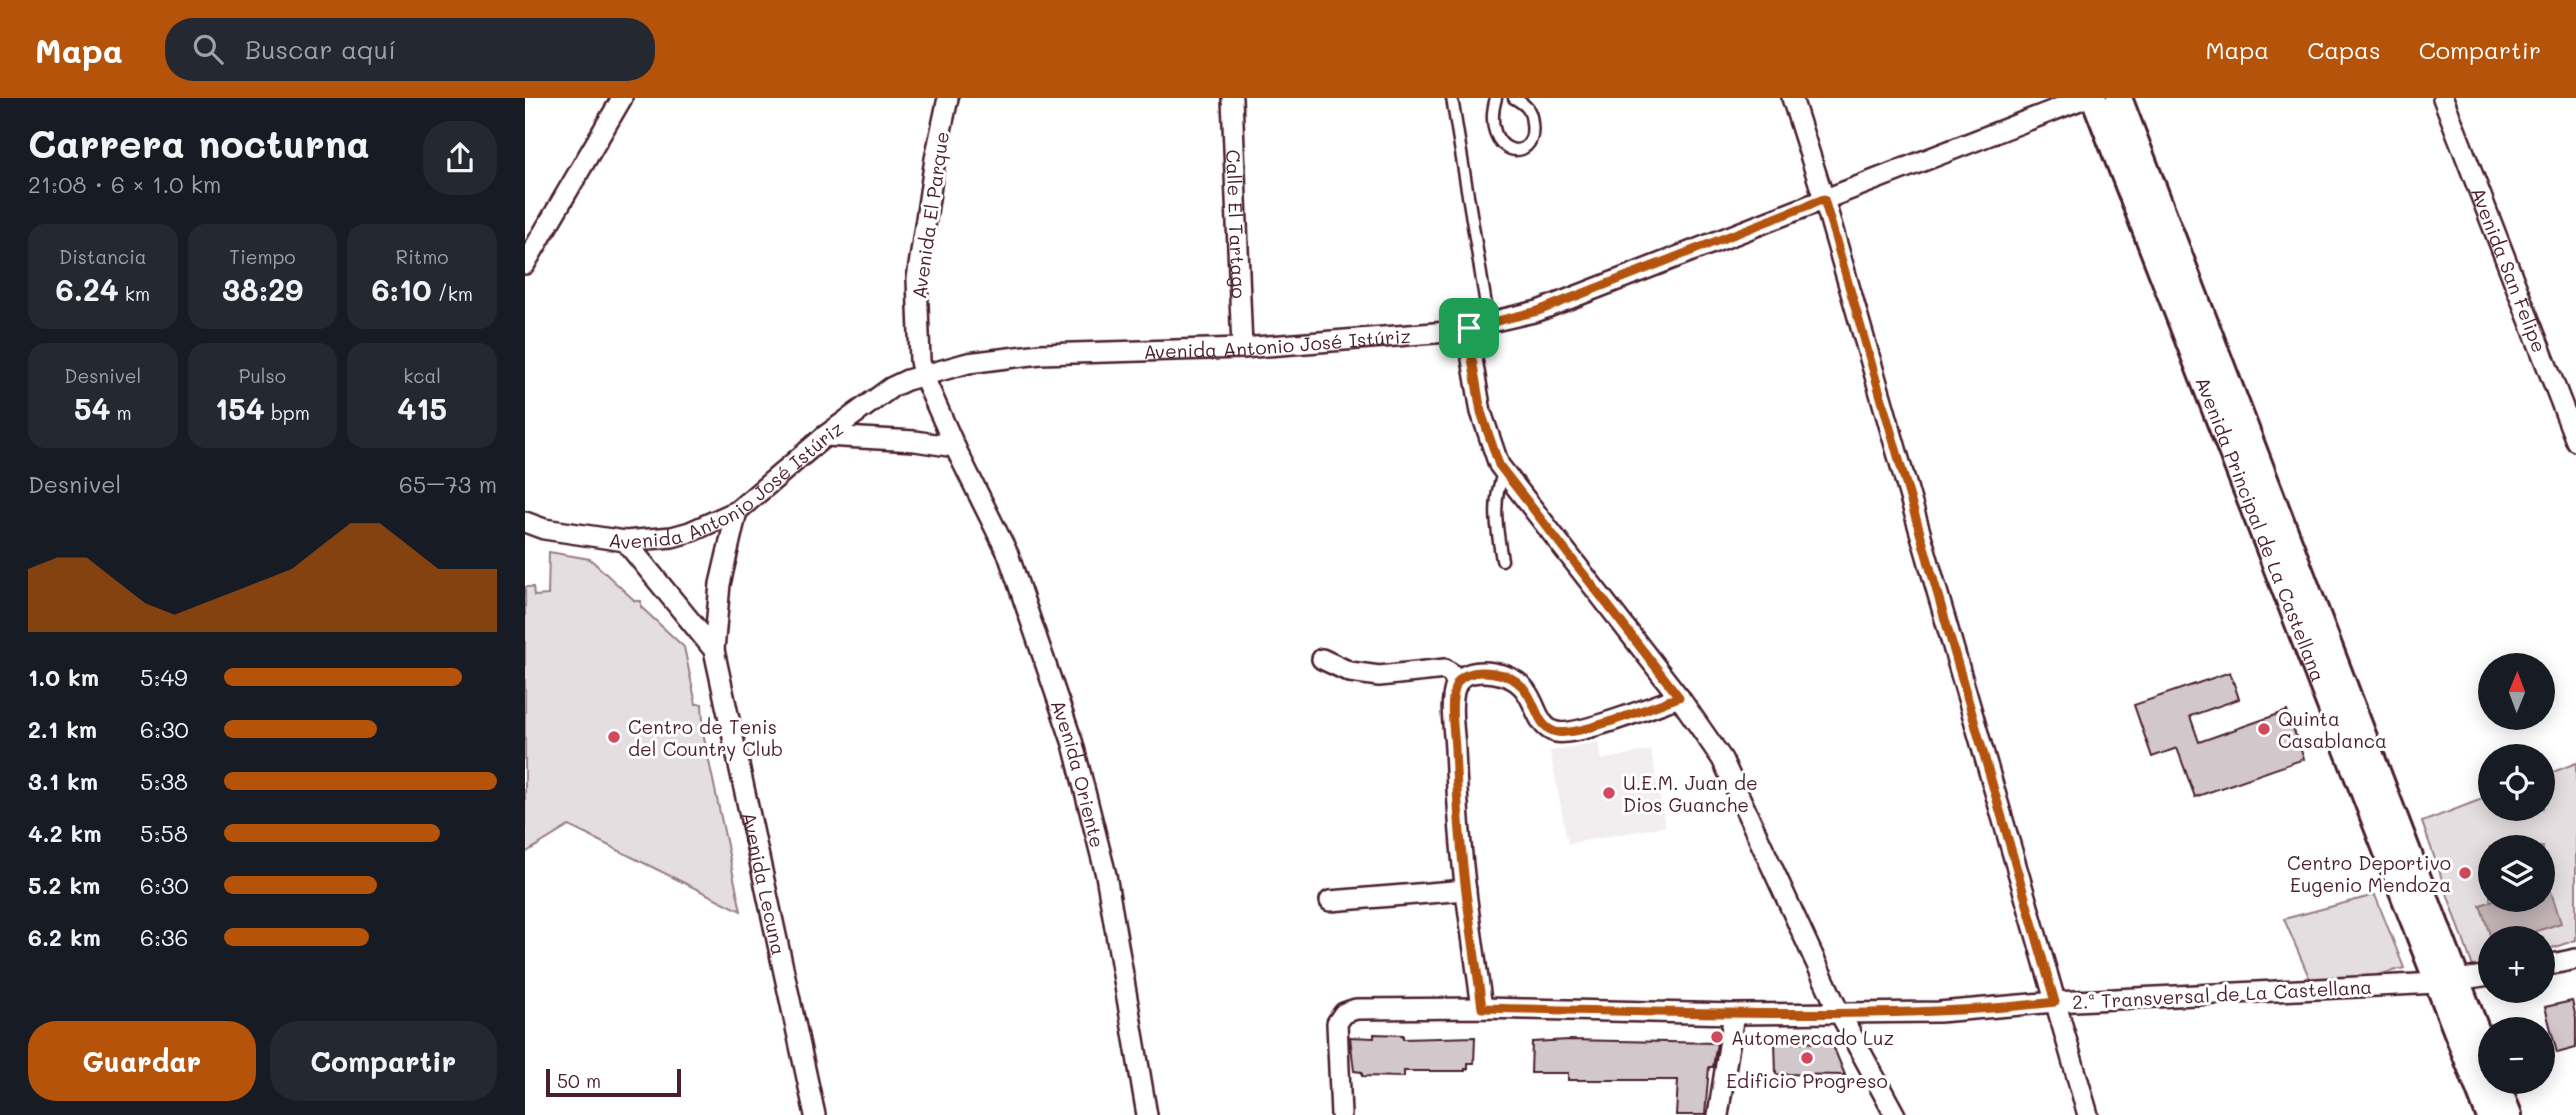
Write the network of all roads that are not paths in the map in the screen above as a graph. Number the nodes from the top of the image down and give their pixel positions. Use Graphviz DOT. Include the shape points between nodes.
graph roads {
  1 [pos="622,98"];
  2 [pos="948,98"];
  3 [pos="1232,98"];
  4 [pos="1452,98"];
  5 [pos="1496,98"];
  6 [pos="1514,98"];
  7 [pos="1792,98"];
  8 [pos="2085,98"];
  9 [pos="2094,98"];
  10 [pos="2119,98"];
  11 [pos="2443,98"];
  12 [pos="1824,199"];
  13 [pos="525,264"];
  14 [pos="1489,324"];
  15 [pos="1469,328"];
  16 [pos="1242,348"];
  17 [pos="923,375"];
  18 [pos="825,436"];
  19 [pos="2576,441"];
  20 [pos="955,447"];
  21 [pos="1504,472"];
  22 [pos="737,511"];
  23 [pos="525,522"];
  24 [pos="625,541"];
  25 [pos="1502,560"];
  26 [pos="714,650"];
  27 [pos="1322,659"];
  28 [pos="1457,684"];
  29 [pos="1679,697"];
  30 [pos="1466,890"];
  31 [pos="1330,901"];
  32 [pos="2576,959"];
  33 [pos="2555,963"];
  34 [pos="2478,977"];
  35 [pos="2447,981"];
  36 [pos="2055,1002"];
  37 [pos="1482,1008"];
  38 [pos="1734,1014"];
  39 [pos="1840,1014"];
  40 [pos="2478,1042"];
  41 [pos="2501,1094"];
  42 [pos="815,1115"];
  43 [pos="1147,1115"];
  44 [pos="1341,1115"];
  45 [pos="1718,1115"];
  46 [pos="1895,1115"];
  47 [pos="2088,1115"];
  48 [pos="2489,1115"];
  49 [pos="2509,1115"];
  1 -- 13 [label="street"];
  2 -- 17 [label="street, Avenida El Parque" via="918,279"];
  3 -- 16 [label="street, Calle El Tartago"];
  4 -- 14 [label="lane"];
  5 -- 6 [label="lane" via="1491,121 1500,144 1521,150 1531,137 1532,115 1528,106"];
  7 -- 12 [label="street"];
  8 -- 12 [label="street, Avenida Antonio José Istúriz"];
  9 -- 35 [label="street, Avenida Principal de La Castellana"];
  10 -- 35 [label="street, Avenida Principal de La Castellana"];
  11 -- 19 [label="street, Avenida San Felipe"];
  12 -- 14 [label="street, Avenida Antonio José Istúriz" via="1538,311"];
  12 -- 36 [label="street"];
  14 -- 15 [label="street, Avenida Antonio José Istúriz"];
  15 -- 16 [label="street, Avenida Antonio José Istúriz"];
  15 -- 21 [label="street" via="1481,412 1492,451"];
  16 -- 17 [label="street, Avenida Antonio José Istúriz" via="1040,354 989,359"];
  17 -- 18 [label="street, Avenida Antonio José Istúriz" via="892,387"];
  17 -- 20 [label="street, Avenida Oriente"];
  18 -- 20 [label="street"];
  18 -- 22 [label="street, Avenida Antonio José Istúriz"];
  20 -- 43 [label="street, Avenida Oriente" via="1008,554 1073,744 1106,875"];
  21 -- 25 [label="lane" via="1496,502"];
  21 -- 29 [label="street"];
  22 -- 24 [label="street, Avenida Antonio José Istúriz" via="690,533"];
  22 -- 26 [label="street, Avenida Lecuna" via="720,584"];
  23 -- 24 [label="street, Avenida Antonio José Istúriz"];
  24 -- 26 [label="street, Avenida Lecuna"];
  26 -- 42 [label="street, Avenida Lecuna"];
  27 -- 28 [label="street" via="1350,672 1379,676 1445,669"];
  28 -- 29 [label="street" via="1472,673 1512,678 1520,682 1547,727 1557,732 1593,726"];
  28 -- 30 [label="street" via="1453,708"];
  29 -- 39 [label="street" via="1731,776"];
  30 -- 31 [label="street"];
  30 -- 37 [label="street"];
  32 -- 33 [label="street"];
  34 -- 35 [label="street, 2.ª Transversal de La Castellana"];
  35 -- 36 [label="street, 2.ª Transversal de La Castellana"];
  35 -- 40 [label="street, Avenida Principal de La Castellana"];
  35 -- 48 [label="street, Avenida Principal de La Castellana"];
  36 -- 39 [label="street, 2.ª Transversal de La Castellana" via="1939,1012"];
  36 -- 47 [label="street"];
  37 -- 38 [label="street, 2.ª Transversal de La Castellana"];
  37 -- 44 [label="street, 2.ª Transversal de La Castellana" via="1375,1008 1344,1013 1336,1023"];
  38 -- 39 [label="street, 2.ª Transversal de La Castellana"];
  38 -- 45 [label="street"];
  39 -- 46 [label="street"];
  41 -- 49 [label="street"];
}
